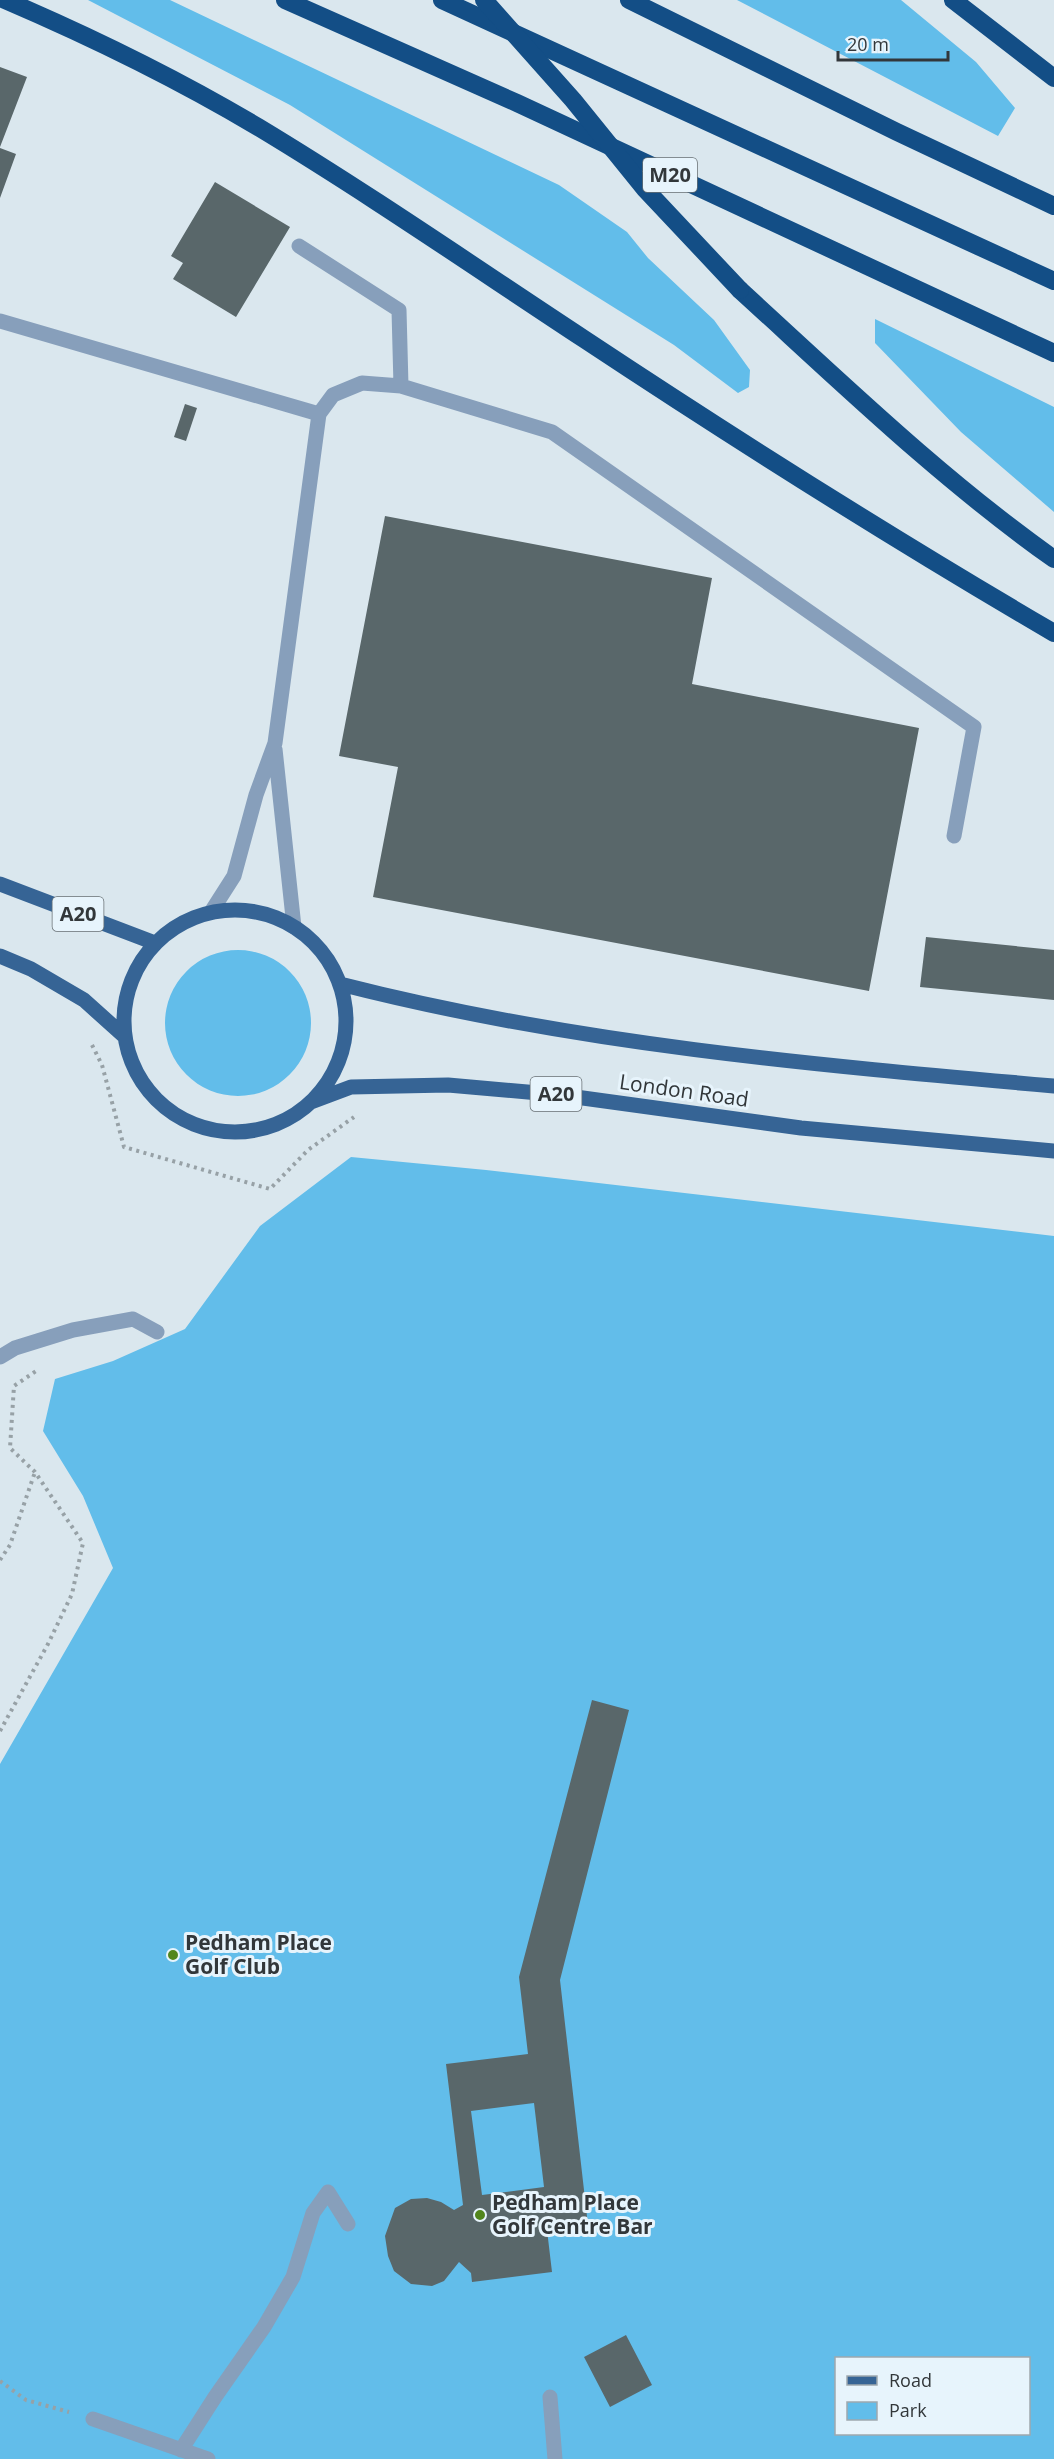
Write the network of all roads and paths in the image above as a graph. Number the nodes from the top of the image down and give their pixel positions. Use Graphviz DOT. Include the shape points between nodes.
graph roads {
  1 [pos="5,0"];
  2 [pos="285,0"];
  3 [pos="442,0"];
  4 [pos="484,0"];
  5 [pos="629,0"];
  6 [pos="952,0"];
  7 [pos="1054,78"];
  8 [pos="1054,206"];
  9 [pos="299,246"];
  10 [pos="1054,280"];
  11 [pos="0,321"];
  12 [pos="1054,353"];
  13 [pos="401,386"];
  14 [pos="319,414"];
  15 [pos="1054,559"];
  16 [pos="1054,633"];
  17 [pos="275,743"];
  18 [pos="954,836"];
  19 [pos="0,884"];
  20 [pos="211,912"];
  21 [pos="294,927"];
  22 [pos="155,943"];
  23 [pos="0,956"];
  24 [pos="340,984"];
  25 [pos="124,1036"];
  26 [pos="90,1041"];
  27 [pos="1054,1086"];
  28 [pos="311,1102"];
  29 [pos="359,1114"];
  30 [pos="1054,1150"];
  31 [pos="158,1332"];
  32 [pos="0,1357"];
  33 [pos="45,1365"];
  34 [pos="36,1472"];
  35 [pos="0,1560"];
  36 [pos="0,1731"];
  37 [pos="348,2224"];
  38 [pos="0,2381"];
  39 [pos="550,2397"];
  40 [pos="93,2419"];
  41 [pos="181,2450"];
  42 [pos="208,2459"];
  43 [pos="555,2459"];
  1 -- 16 [label="highway" via="72,30 256,126 641,377"];
  2 -- 12 [label="highway, M20" via="517,103"];
  3 -- 10 [label="highway"];
  4 -- 15 [label="highway, bridge" via="645,189 740,290 939,471"];
  5 -- 8 [label="highway"];
  6 -- 7 [label="highway"];
  9 -- 13 [label="street" via="399,310"];
  11 -- 14 [label="street"];
  13 -- 14 [label="street" via="362,383 333,394"];
  13 -- 18 [label="street" via="552,432 974,727"];
  14 -- 17 [label="street"];
  17 -- 20 [label="street" via="234,876"];
  17 -- 21 [label="street"];
  19 -- 22 [label="main road, A20"];
  20 -- 21 [label="main road" via="240,909 268,914"];
  20 -- 22 [label="main road" via="181,924"];
  21 -- 24 [label="main road" via="313,942"];
  22 -- 25 [label="main road" via="129,986"];
  23 -- 25 [label="main road" via="84,1000"];
  24 -- 27 [label="main road, London Road" via="553,1030 689,1049"];
  24 -- 28 [label="main road" via="346,1016 343,1047 331,1077"];
  25 -- 28 [label="main road" via="143,1084 160,1104 184,1120 210,1130 266,1128"];
  26 -- 29 [label="path" via="102,1065 124,1147 270,1189 308,1150"];
  28 -- 30 [label="main road, London Road / A20" via="351,1087 448,1085 561,1095 801,1128"];
  31 -- 32 [label="street" via="133,1319 73,1330 15,1348"];
  33 -- 34 [label="path" via="14,1386 10,1448"];
  34 -- 35 [label="path" via="10,1545"];
  34 -- 36 [label="path" via="83,1543 72,1594"];
  37 -- 41 [label="street" via="328,2192 313,2213 293,2277"];
  38 -- 40 [label="path" via="26,2400"];
  39 -- 43 [label="street"];
  40 -- 41 [label="street"];
  41 -- 42 [label="street"];
}
